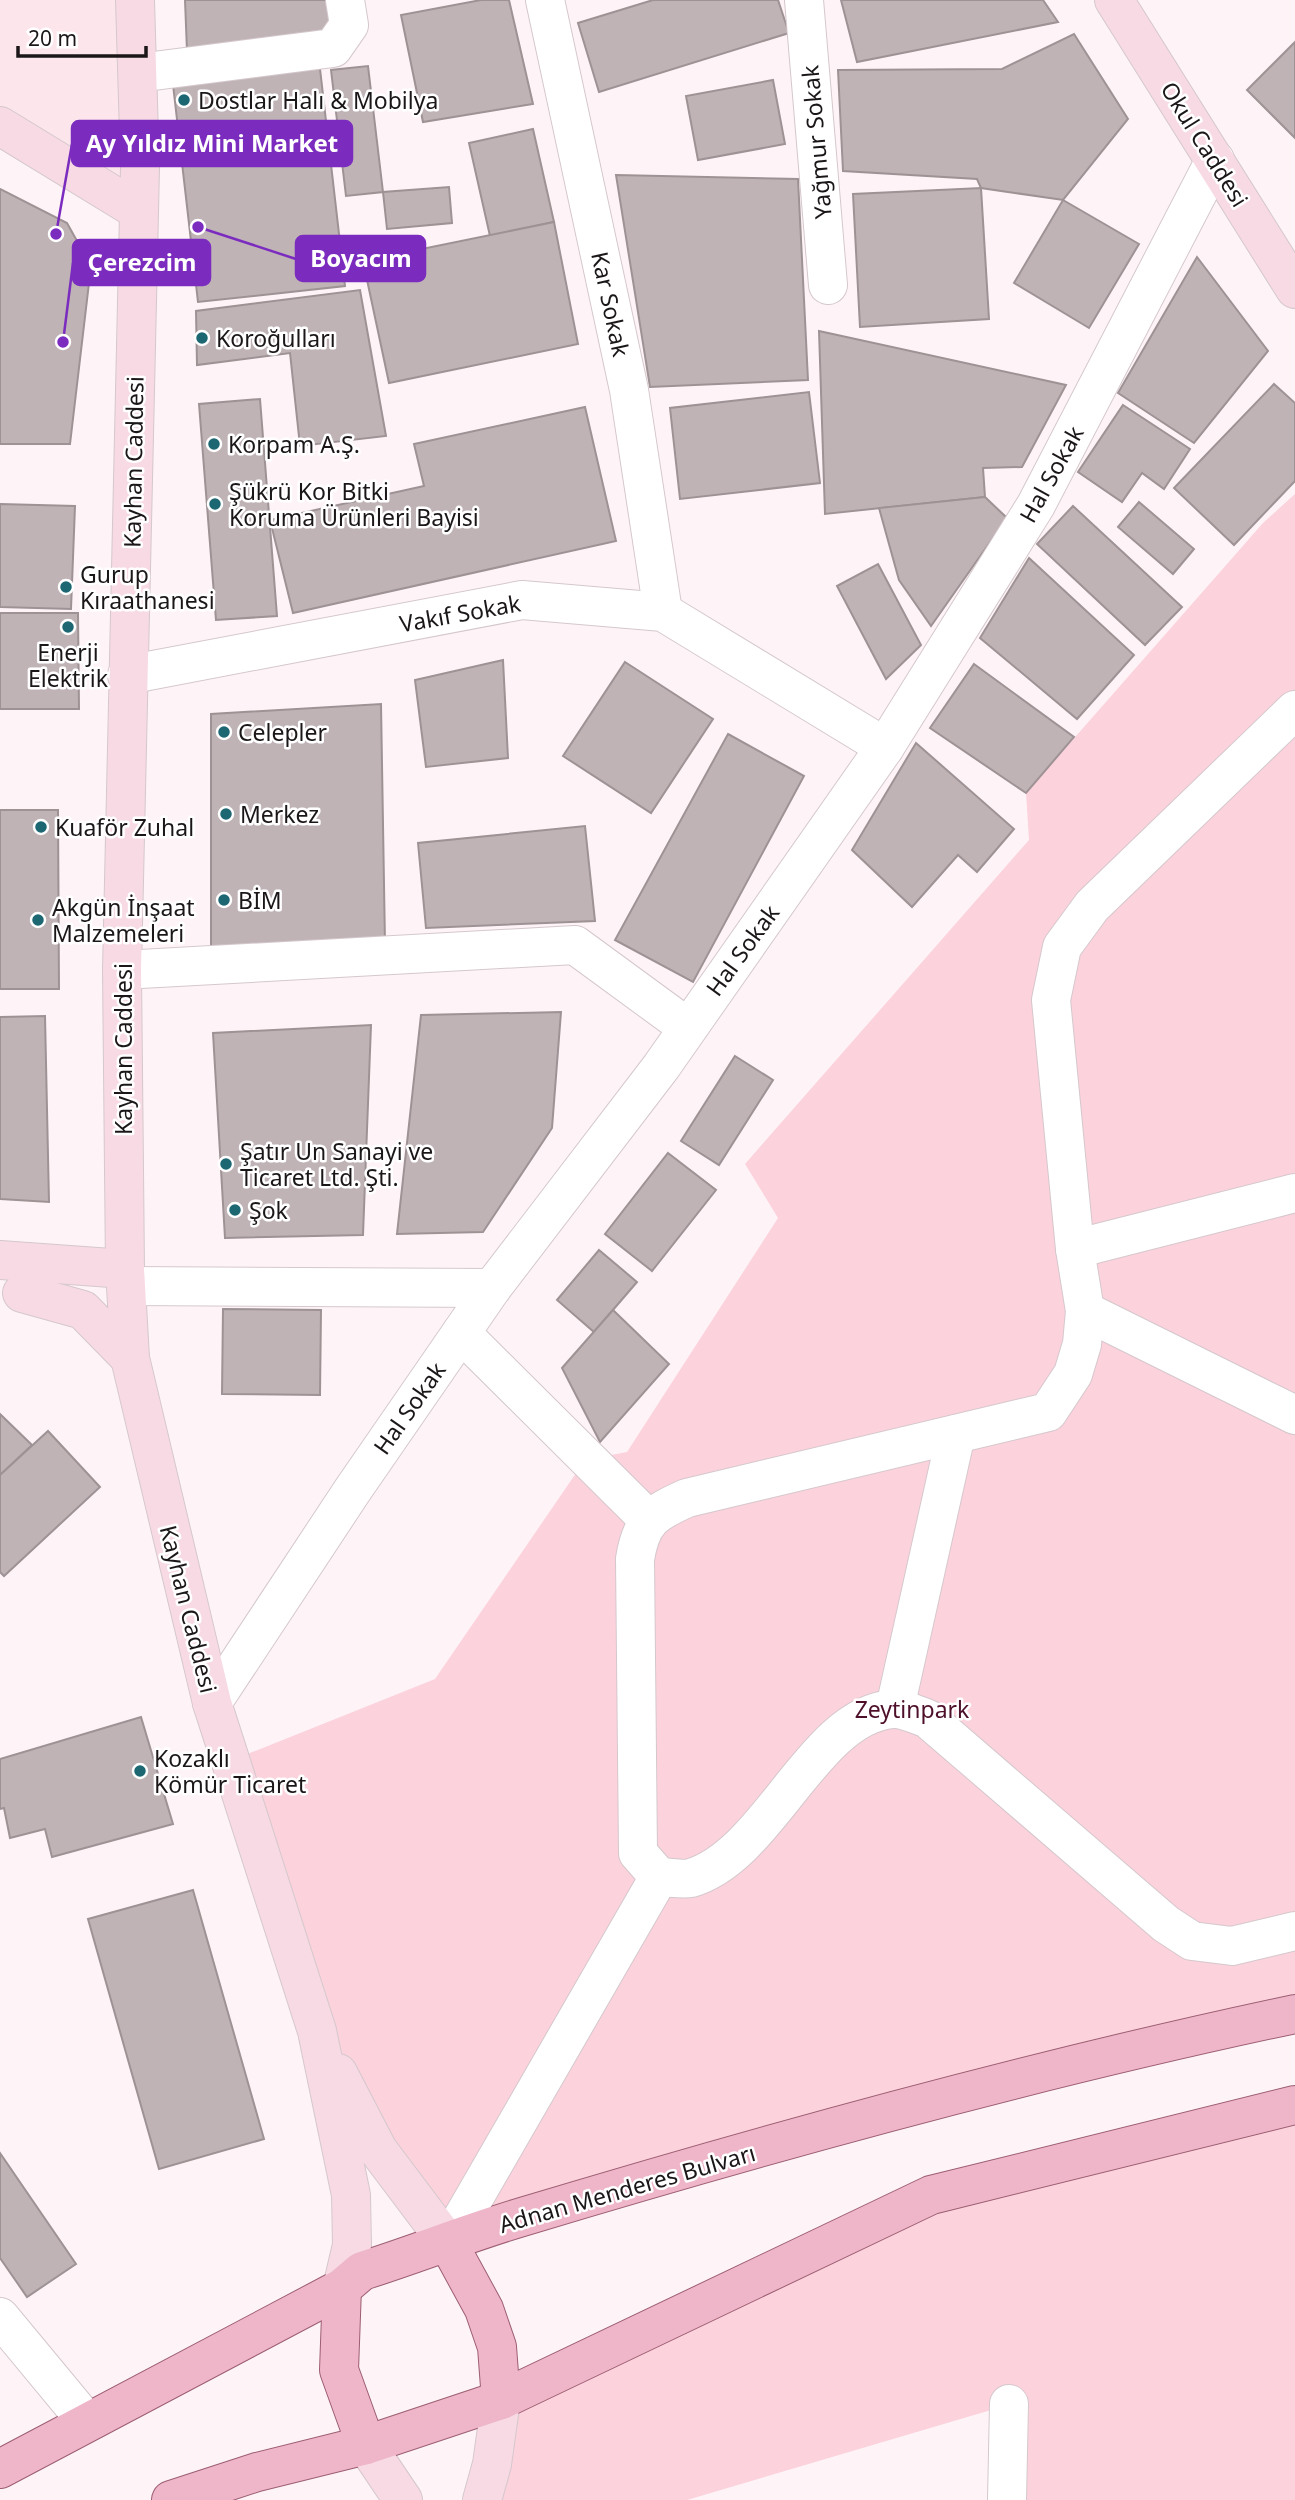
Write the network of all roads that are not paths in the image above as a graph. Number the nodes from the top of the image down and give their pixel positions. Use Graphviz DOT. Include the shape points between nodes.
graph roads {
  1 [pos="135,0"];
  2 [pos="345,0"];
  3 [pos="545,0"];
  4 [pos="804,0"];
  5 [pos="1114,0"];
  6 [pos="138,74"];
  7 [pos="0,126"];
  8 [pos="1215,160"];
  9 [pos="139,211"];
  10 [pos="828,285"];
  11 [pos="1295,289"];
  12 [pos="663,612"];
  13 [pos="127,675"];
  14 [pos="1295,710"];
  15 [pos="885,747"];
  16 [pos="122,970"];
  17 [pos="687,1027"];
  18 [pos="1295,1193"];
  19 [pos="1075,1249"];
  20 [pos="0,1260"];
  21 [pos="126,1285"];
  22 [pos="492,1288"];
  23 [pos="11,1292"];
  24 [pos="1085,1311"];
  25 [pos="461,1333"];
  26 [pos="130,1358"];
  27 [pos="1295,1415"];
  28 [pos="956,1434"];
  29 [pos="648,1519"];
  30 [pos="212,1703"];
  31 [pos="895,1708"];
  32 [pos="659,1877"];
  33 [pos="1295,1931"];
  34 [pos="1295,2014"];
  35 [pos="317,2031"];
  36 [pos="1295,2105"];
  37 [pos="447,2243"];
  38 [pos="342,2288"];
  39 [pos="0,2317"];
  40 [pos="501,2400"];
  41 [pos="1009,2404"];
  42 [pos="87,2422"];
  43 [pos="366,2445"];
  44 [pos="0,2469"];
  45 [pos="171,2500"];
  46 [pos="403,2500"];
  47 [pos="482,2500"];
  48 [pos="1007,2500"];
  1 -- 6 [label="main road, Kayhan Caddesi"];
  2 -- 6 [label="street" via="349,25 333,48"];
  3 -- 12 [label="street, Kar Sokak" via="629,390"];
  4 -- 10 [label="street, Yağmur Sokak"];
  5 -- 8 [label="main road, Okul Caddesi"];
  6 -- 9 [label="main road, Kayhan Caddesi"];
  7 -- 9 [label="main road"];
  8 -- 11 [label="main road, Okul Caddesi"];
  8 -- 15 [label="street, Hal Sokak" via="1036,505"];
  9 -- 13 [label="main road, Kayhan Caddesi"];
  12 -- 13 [label="street, Vakıf Sokak" via="522,600"];
  12 -- 15 [label="street, Vakıf Sokak"];
  13 -- 16 [label="main road, Kayhan Caddesi"];
  14 -- 19 [label="street" via="1093,906 1062,947 1051,1000"];
  15 -- 17 [label="street, Hal Sokak"];
  16 -- 17 [label="street" via="575,945"];
  16 -- 21 [label="main road, Kayhan Caddesi"];
  17 -- 22 [label="street, Hal Sokak"];
  18 -- 19 [label="street"];
  19 -- 24 [label="street"];
  20 -- 21 [label="main road"];
  21 -- 22 [label="street"];
  21 -- 23 [label="main road"];
  21 -- 26 [label="main road, Kayhan Caddesi"];
  22 -- 25 [label="street, Hal Sokak"];
  23 -- 26 [label="main road" via="83,1310"];
  24 -- 27 [label="street"];
  24 -- 28 [label="street" via="1073,1374 1048,1412"];
  25 -- 29 [label="street"];
  25 -- 30 [label="street, Hal Sokak"];
  26 -- 30 [label="main road, Kayhan Caddesi"];
  28 -- 29 [label="street" via="687,1498"];
  28 -- 31 [label="street"];
  29 -- 32 [label="street" via="635,1559 638,1853"];
  30 -- 35 [label="main road, Kayhan Caddesi"];
  31 -- 32 [label="street" via="847,1727 717,1866 689,1878"];
  31 -- 33 [label="street" via="928,1719 1166,1924 1192,1941 1232,1946"];
  32 -- 37 [label="street"];
  34 -- 37 [label="main road, Adnan Menderes Bulvarı" via="1156,2043 940,2099 520,2217"];
  35 -- 37 [label="main road" via="378,2150"];
  35 -- 38 [label="main road" via="351,2194 352,2245"];
  36 -- 40 [label="main road" via="931,2195"];
  37 -- 38 [label="main road, Adnan Menderes Bulvarı" via="362,2271"];
  37 -- 40 [label="main road" via="484,2309 496,2347"];
  38 -- 42 [label="main road, Adnan Menderes Bulvarı"];
  38 -- 43 [label="main road" via="339,2370"];
  39 -- 42 [label="street"];
  40 -- 43 [label="main road"];
  40 -- 47 [label="main road"];
  41 -- 48 [label="street"];
  42 -- 44 [label="main road, Adnan Menderes Bulvarı"];
  43 -- 45 [label="main road" via="257,2472"];
  43 -- 46 [label="main road"];
}
